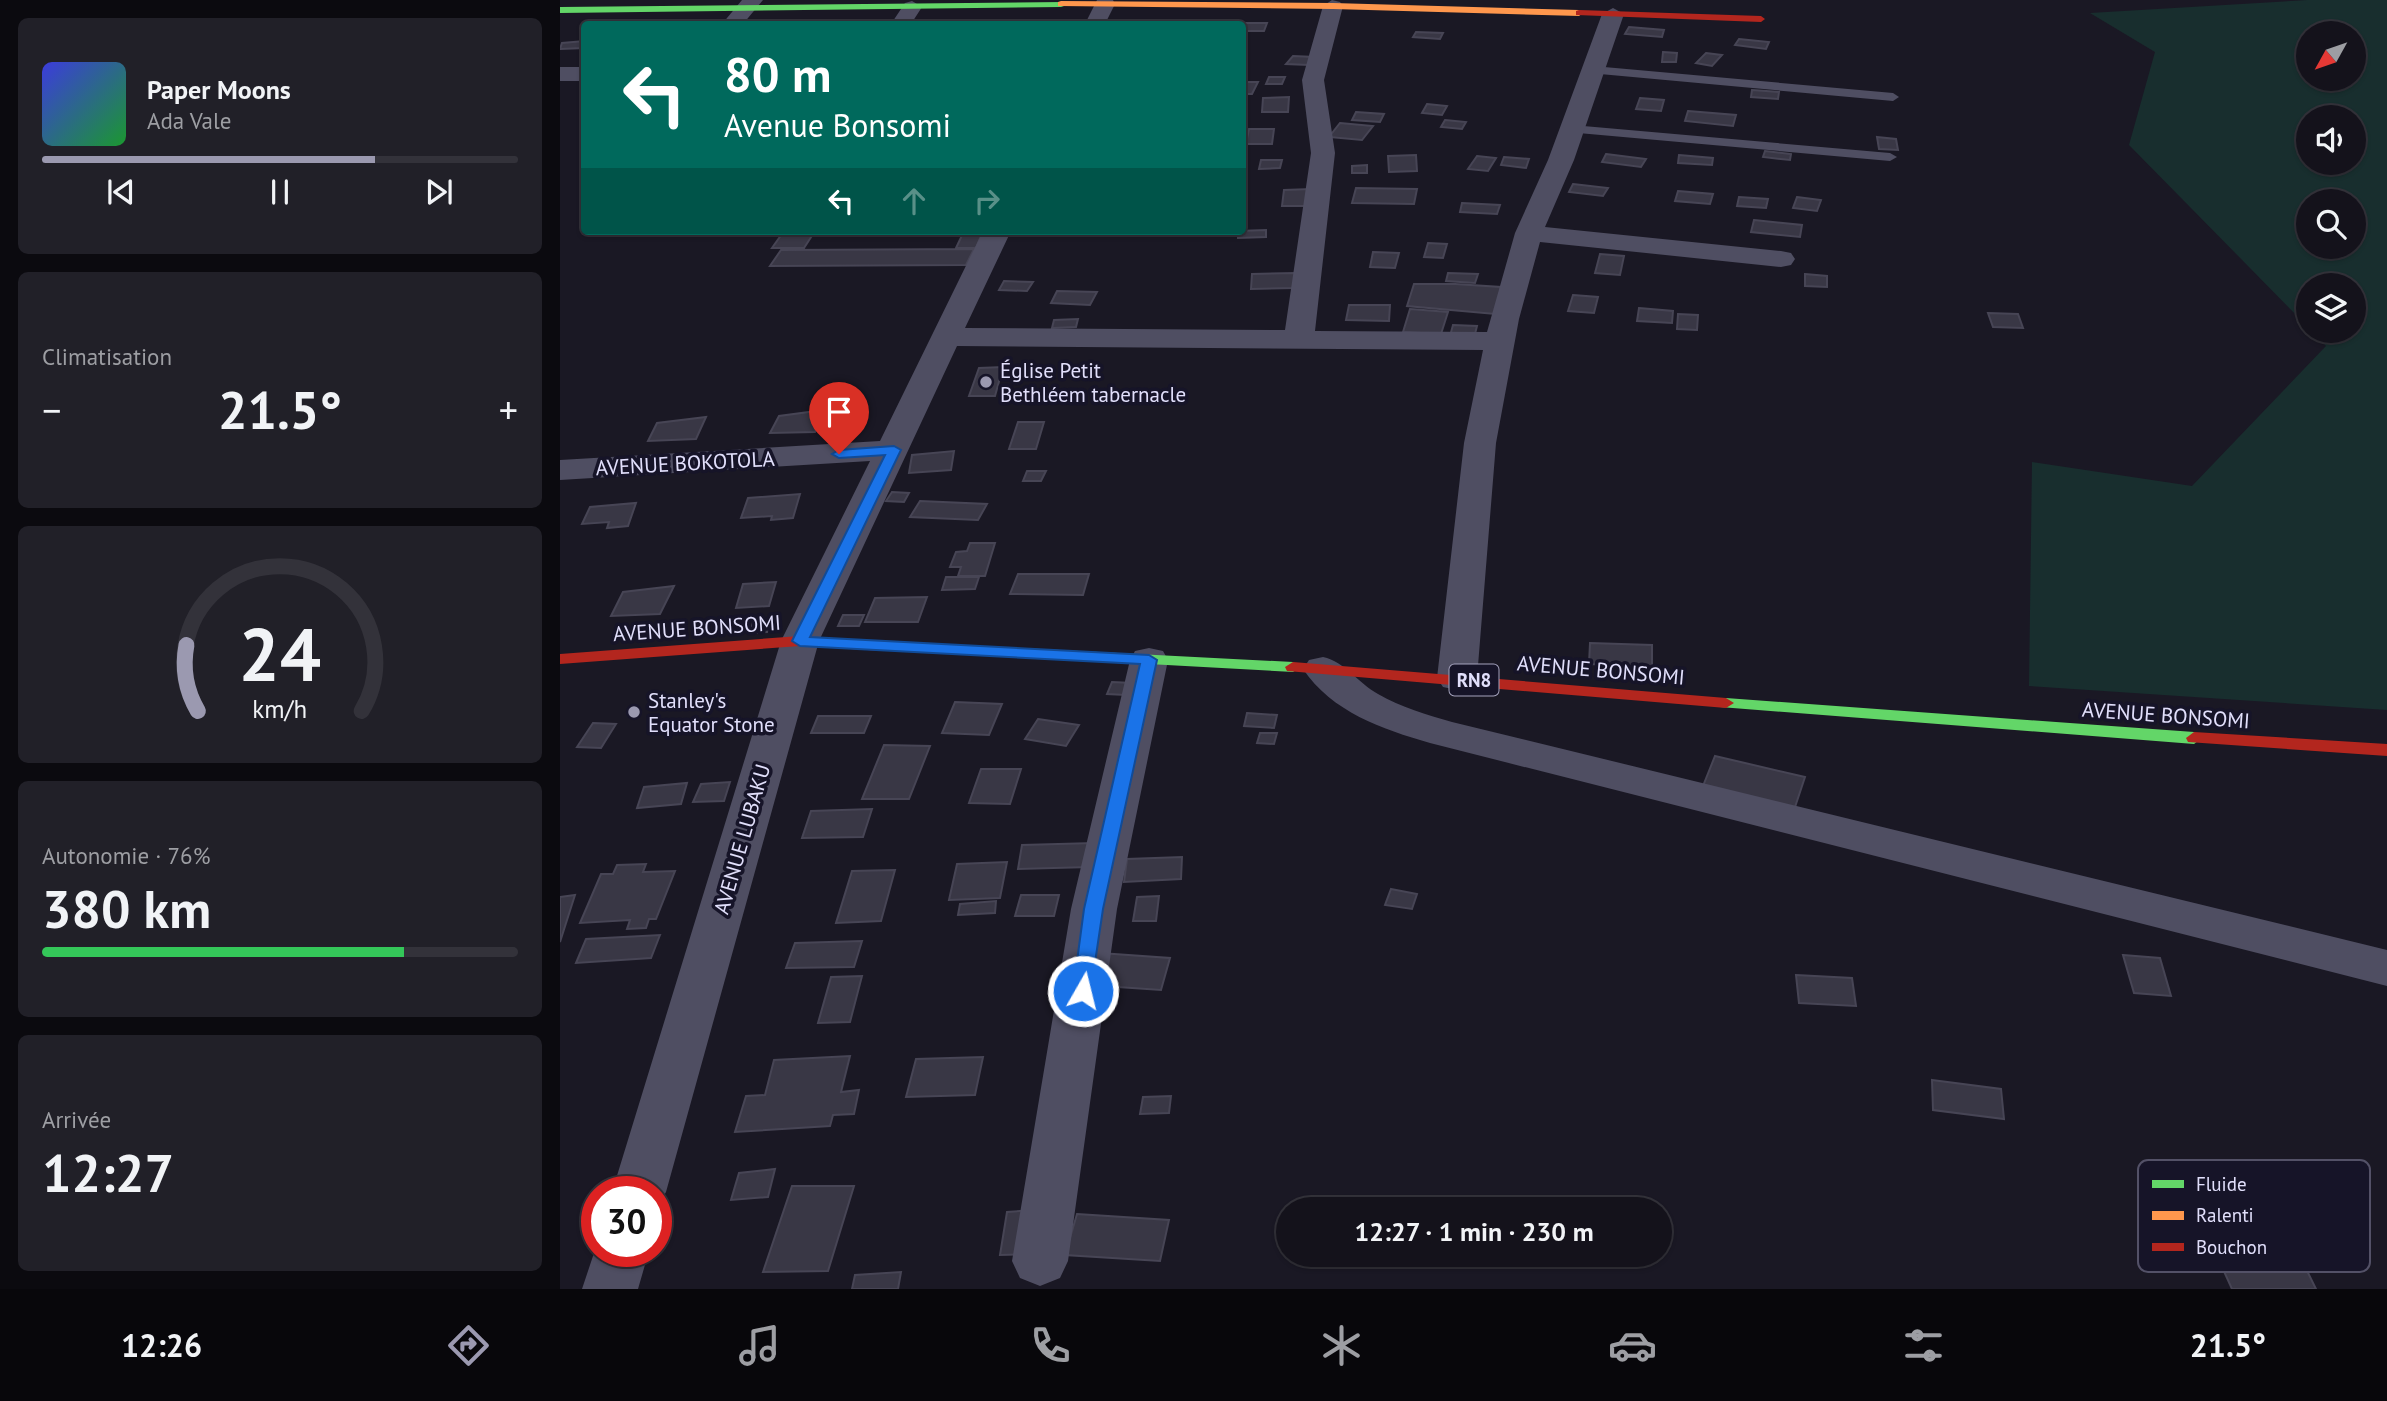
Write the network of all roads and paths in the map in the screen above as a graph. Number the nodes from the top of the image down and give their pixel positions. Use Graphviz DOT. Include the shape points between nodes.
graph roads {
  1 [pos="1106,2"];
  2 [pos="1333,6"];
  3 [pos="560,10"];
  4 [pos="743,11"];
  5 [pos="1613,14"];
  6 [pos="907,16"];
  7 [pos="1761,19"];
  8 [pos="1096,21"];
  9 [pos="1593,70"];
  10 [pos="560,74"];
  11 [pos="581,74"];
  12 [pos="1893,97"];
  13 [pos="1572,129"];
  14 [pos="1890,157"];
  15 [pos="1530,233"];
  16 [pos="996,235"];
  17 [pos="1781,259"];
  18 [pos="947,337"];
  19 [pos="1299,339"];
  20 [pos="1500,341"];
  21 [pos="894,450"];
  22 [pos="560,470"];
  23 [pos="800,641"];
  24 [pos="560,659"];
  25 [pos="1149,660"];
  26 [pos="1324,669"];
  27 [pos="1457,678"];
  28 [pos="2387,750"];
  29 [pos="2387,968"];
  30 [pos="644,1176"];
  31 [pos="1040,1261"];
  32 [pos="616,1267"];
  33 [pos="610,1289"];
  1 -- 2 [label="street"];
  1 -- 6 [label="street"];
  1 -- 8 [label="street"];
  2 -- 5 [label="street"];
  2 -- 19 [label="street" via="1313,80 1322,153"];
  3 -- 4 [label="street"];
  4 -- 6 [label="street"];
  5 -- 7 [label="street"];
  5 -- 9 [label="street"];
  9 -- 12 [label="lane"];
  9 -- 13 [label="street"];
  10 -- 11 [label="street"];
  13 -- 14 [label="lane"];
  13 -- 15 [label="street"];
  15 -- 17 [label="street"];
  15 -- 20 [label="street"];
  16 -- 18 [label="street, AVENUE LUBAKU"];
  18 -- 19 [label="street"];
  18 -- 21 [label="street, AVENUE LUBAKU"];
  19 -- 20 [label="street"];
  20 -- 27 [label="street" via="1480,443"];
  21 -- 22 [label="street, AVENUE BOKOTOLA"];
  21 -- 23 [label="street, AVENUE LUBAKU"];
  23 -- 24 [label="street, AVENUE BONSOMI / RN8"];
  23 -- 25 [label="street, AVENUE BONSOMI / RN8"];
  23 -- 30 [label="street, AVENUE LUBAKU"];
  25 -- 26 [label="street, AVENUE BONSOMI / RN8"];
  25 -- 31 [label="street" via="1094,909"];
  26 -- 27 [label="street, AVENUE BONSOMI / RN8"];
  26 -- 29 [label="street" via="1358,701 1392,718 1444,734"];
  27 -- 28 [label="street, AVENUE BONSOMI / RN8" via="1989,724"];
  32 -- 33 [label="street"];
}
